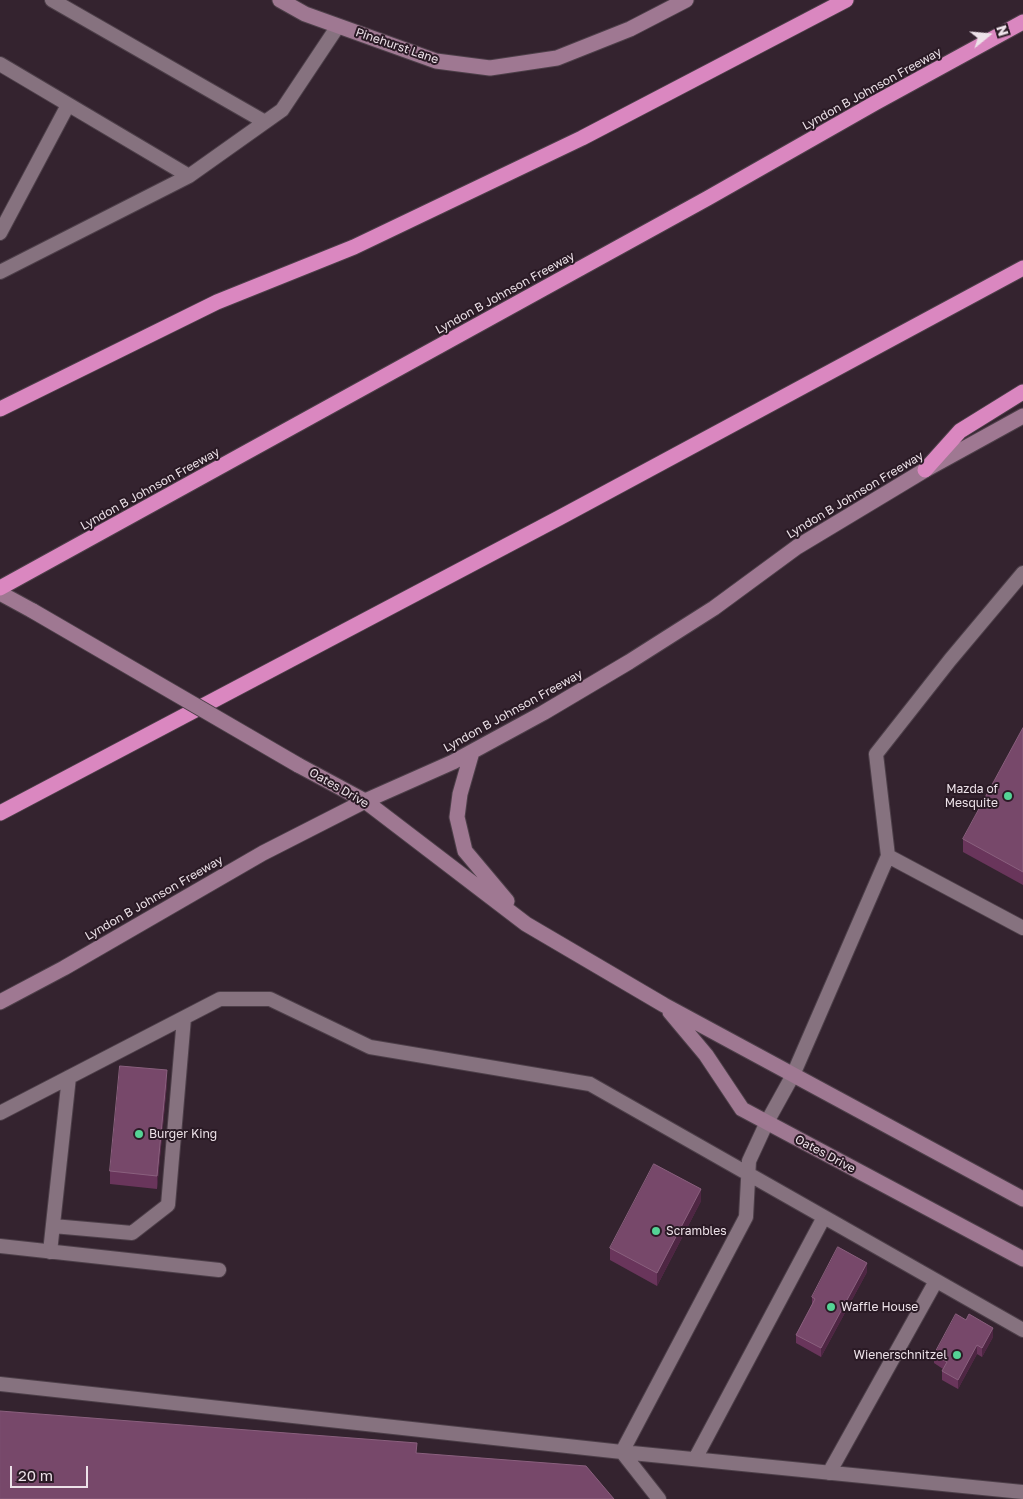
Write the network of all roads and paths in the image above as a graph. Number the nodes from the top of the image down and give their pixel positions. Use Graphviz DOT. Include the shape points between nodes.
graph roads {
  1 [pos="52,0"];
  2 [pos="280,0"];
  3 [pos="686,0"];
  4 [pos="846,0"];
  5 [pos="1023,22"];
  6 [pos="338,26"];
  7 [pos="0,64"];
  8 [pos="68,105"];
  9 [pos="265,122"];
  10 [pos="189,176"];
  11 [pos="0,233"];
  12 [pos="1023,268"];
  13 [pos="0,272"];
  14 [pos="1023,392"];
  15 [pos="0,409"];
  16 [pos="1023,416"];
  17 [pos="925,470"];
  18 [pos="1023,573"];
  19 [pos="0,588"];
  20 [pos="0,593"];
  21 [pos="472,752"];
  22 [pos="365,801"];
  23 [pos="0,813"];
  24 [pos="888,856"];
  25 [pos="526,924"];
  26 [pos="1023,928"];
  27 [pos="0,1002"];
  28 [pos="664,1005"];
  29 [pos="184,1018"];
  30 [pos="792,1075"];
  31 [pos="69,1077"];
  32 [pos="0,1113"];
  33 [pos="767,1122"];
  34 [pos="748,1175"];
  35 [pos="1023,1199"];
  36 [pos="824,1217"];
  37 [pos="53,1226"];
  38 [pos="0,1246"];
  39 [pos="50,1252"];
  40 [pos="1023,1259"];
  41 [pos="219,1270"];
  42 [pos="936,1281"];
  43 [pos="1023,1330"];
  44 [pos="0,1384"];
  45 [pos="622,1452"];
  46 [pos="694,1459"];
  47 [pos="829,1472"];
  48 [pos="1023,1492"];
  49 [pos="659,1499"];
  50 [pos="1020,1499"];
  1 -- 9 [label="lane"];
  2 -- 6 [label="main road, Pinehurst Lane"];
  3 -- 6 [label="main road, Pinehurst Lane" via="630,29 557,58 490,68 436,61"];
  4 -- 15 [label="highway" via="582,138 354,247 217,302"];
  5 -- 19 [label="highway, Lyndon B Johnson Freeway"];
  6 -- 9 [label="lane" via="282,110"];
  7 -- 8 [label="lane"];
  8 -- 10 [label="lane"];
  8 -- 11 [label="lane"];
  9 -- 10 [label="lane"];
  10 -- 13 [label="lane"];
  12 -- 23 [label="highway"];
  14 -- 17 [label="highway" via="960,431"];
  16 -- 17 [label="main road, Lyndon B Johnson Freeway"];
  17 -- 21 [label="main road, Lyndon B Johnson Freeway" via="797,547 714,608 629,662"];
  18 -- 24 [label="lane" via="876,754"];
  20 -- 22 [label="main road, Oates Drive, bridge"];
  21 -- 22 [label="main road, Lyndon B Johnson Freeway"];
  21 -- 25 [label="main road" via="457,817 465,851"];
  22 -- 25 [label="main road, Oates Drive"];
  22 -- 27 [label="main road, Lyndon B Johnson Freeway" via="263,853"];
  24 -- 26 [label="lane"];
  24 -- 30 [label="lane"];
  25 -- 28 [label="main road, Oates Drive"];
  28 -- 30 [label="main road, Oates Drive"];
  28 -- 33 [label="main road, Oates Drive" via="706,1055 742,1109"];
  29 -- 31 [label="lane"];
  29 -- 34 [label="lane" via="220,999 270,999 370,1047 590,1084"];
  29 -- 37 [label="lane" via="168,1205 132,1233"];
  30 -- 33 [label="lane"];
  30 -- 35 [label="main road, Oates Drive"];
  31 -- 32 [label="lane"];
  31 -- 37 [label="lane"];
  33 -- 34 [label="lane" via="749,1161"];
  33 -- 40 [label="main road, Oates Drive"];
  34 -- 36 [label="lane"];
  34 -- 45 [label="lane" via="746,1217"];
  36 -- 42 [label="lane"];
  36 -- 46 [label="lane"];
  37 -- 39 [label="lane"];
  38 -- 39 [label="lane"];
  39 -- 41 [label="lane"];
  42 -- 43 [label="lane"];
  42 -- 47 [label="lane"];
  44 -- 45 [label="lane"];
  45 -- 46 [label="lane"];
  45 -- 49 [label="lane"];
  46 -- 47 [label="lane"];
  47 -- 48 [label="lane"];
  48 -- 50 [label="lane"];
}
